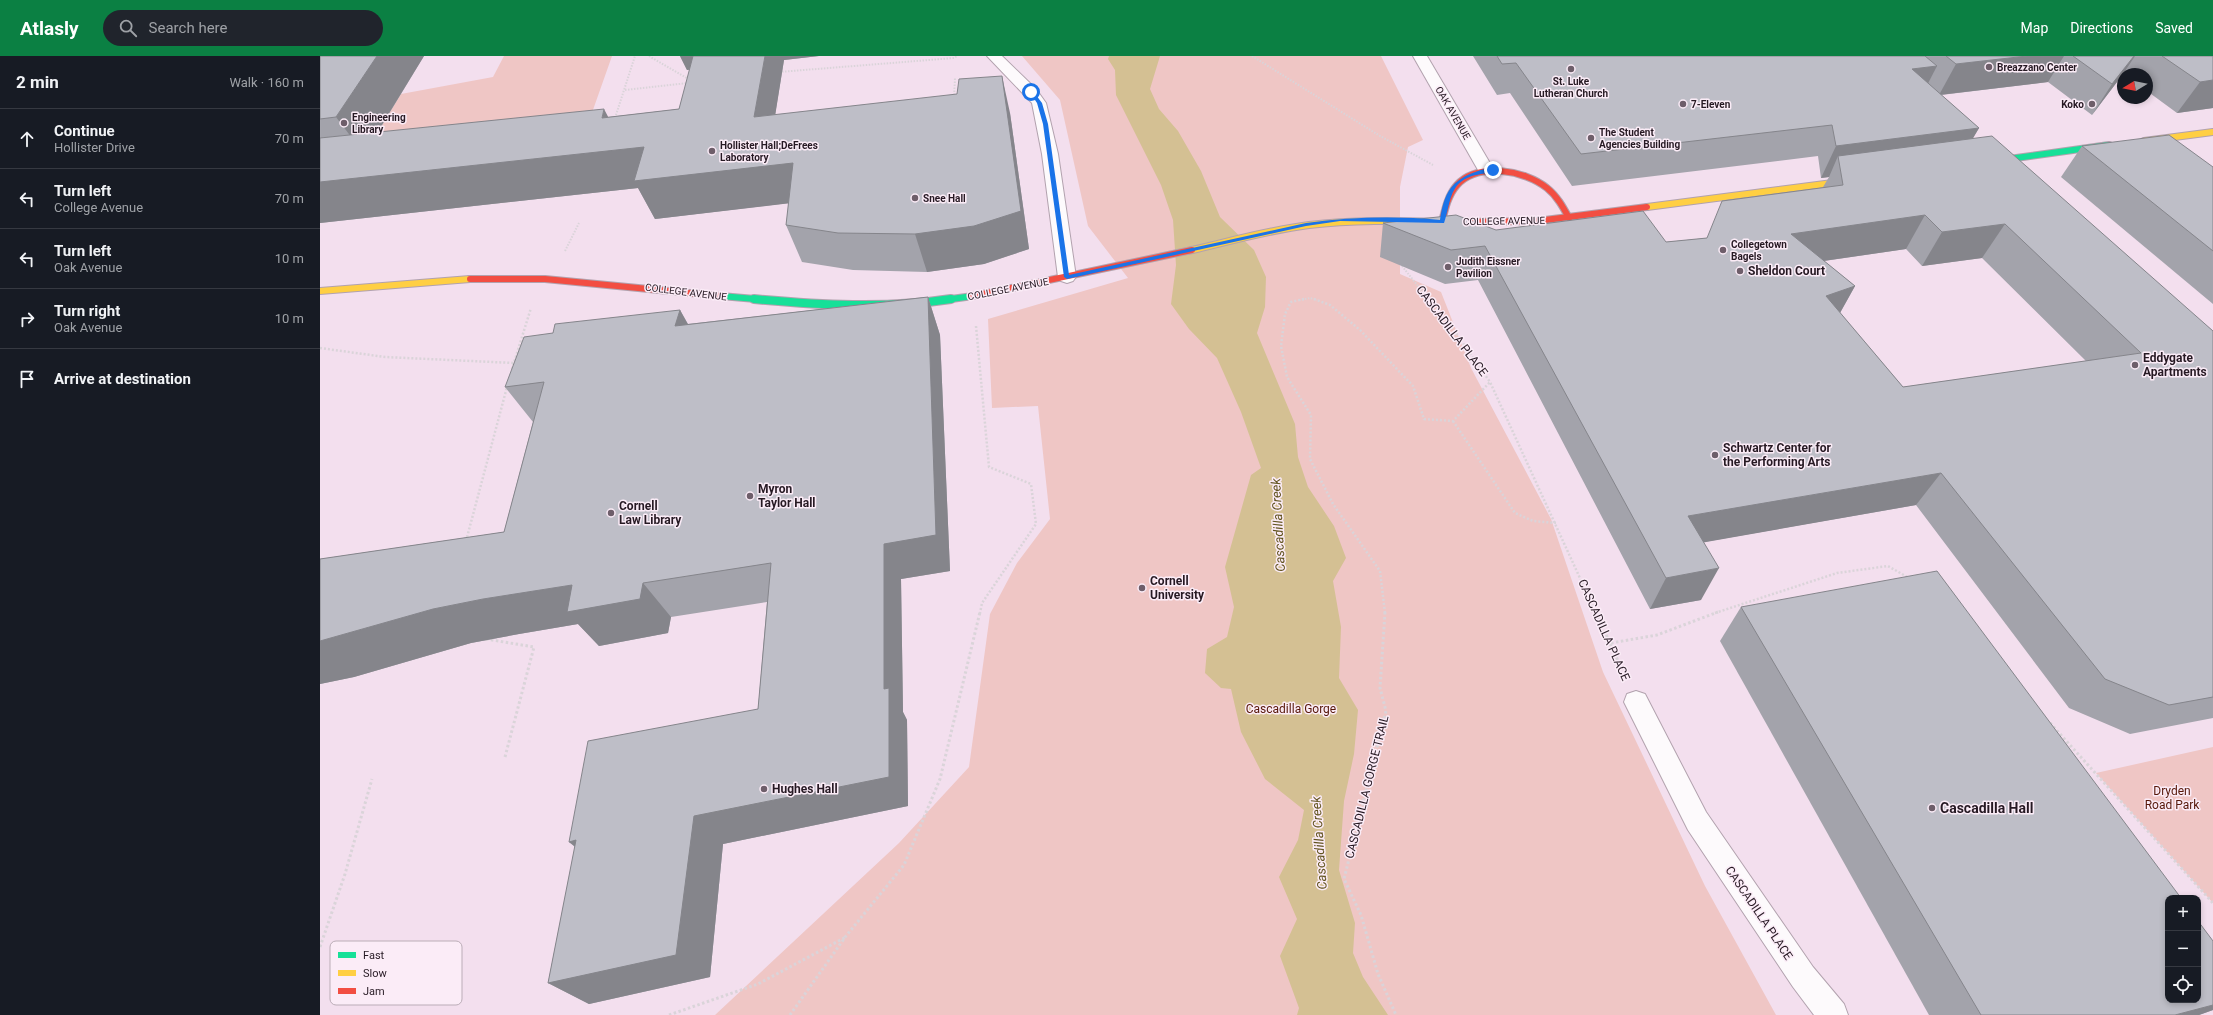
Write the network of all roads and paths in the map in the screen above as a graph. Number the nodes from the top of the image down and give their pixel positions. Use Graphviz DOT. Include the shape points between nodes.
graph roads {
  1 [pos="635,56"];
  2 [pos="649,56"];
  3 [pos="957,56"];
  4 [pos="994,56"];
  5 [pos="1254,56"];
  6 [pos="1420,56"];
  7 [pos="779,72"];
  8 [pos="955,78"];
  9 [pos="625,90"];
  10 [pos="954,102"];
  11 [pos="614,122"];
  12 [pos="2213,132"];
  13 [pos="2131,142"];
  14 [pos="2116,145"];
  15 [pos="1992,151"];
  16 [pos="2002,160"];
  17 [pos="1979,163"];
  18 [pos="1435,167"];
  19 [pos="2012,169"];
  20 [pos="1486,170"];
  21 [pos="1869,178"];
  22 [pos="1569,218"];
  23 [pos="1442,222"];
  24 [pos="579,223"];
  25 [pos="563,254"];
  26 [pos="1401,265"];
  27 [pos="1067,277"];
  28 [pos="320,291"];
  29 [pos="532,306"];
  30 [pos="976,326"];
  31 [pos="320,348"];
  32 [pos="514,363"];
  33 [pos="512,371"];
  34 [pos="1490,382"];
  35 [pos="508,386"];
  36 [pos="1453,421"];
  37 [pos="1556,523"];
  38 [pos="464,546"];
  39 [pos="1915,581"];
  40 [pos="484,638"];
  41 [pos="1611,643"];
  42 [pos="1636,702"];
  43 [pos="2046,718"];
  44 [pos="505,757"];
  45 [pos="372,779"];
  46 [pos="2213,903"];
  47 [pos="846,936"];
  48 [pos="320,947"];
  49 [pos="669,1015"];
  50 [pos="790,1015"];
  51 [pos="1396,1015"];
  52 [pos="1833,1015"];
  1 -- 9 [label="path"];
  2 -- 9 [label="path" via="694,83"];
  3 -- 7 [label="path"];
  4 -- 27 [label="street" via="1040,103 1050,154"];
  5 -- 18 [label="path" via="1380,136"];
  6 -- 20 [label="street, OAK AVENUE"];
  8 -- 10 [label="path"];
  9 -- 11 [label="path"];
  12 -- 13 [label="street"];
  14 -- 16 [label="street"];
  15 -- 16 [label="street"];
  16 -- 17 [label="street"];
  16 -- 19 [label="street"];
  20 -- 22 [label="street" via="1521,176 1545,187 1560,202"];
  20 -- 23 [label="street" via="1466,177 1455,185 1445,203"];
  21 -- 22 [label="street, COLLEGE AVENUE"];
  22 -- 23 [label="street, COLLEGE AVENUE" via="1509,223"];
  23 -- 27 [label="street, COLLEGE AVENUE" via="1415,219 1340,220 1306,225"];
  24 -- 25 [label="path"];
  26 -- 34 [label="path, CASCADILLA PLACE" via="1458,336"];
  27 -- 28 [label="street, COLLEGE AVENUE" via="950,300 871,306 775,302 617,284 530,279 477,280"];
  29 -- 32 [label="path"];
  30 -- 47 [label="path" via="989,467 1031,484 1036,524 982,603 940,778 904,865"];
  31 -- 32 [label="path" via="407,358"];
  32 -- 33 [label="path"];
  34 -- 36 [label="path"];
  34 -- 37 [label="path, CASCADILLA PLACE"];
  35 -- 38 [label="path"];
  36 -- 37 [label="path" via="1515,513 1532,521"];
  36 -- 51 [label="path, CASCADILLA GORGE TRAIL" via="1424,419 1413,386 1360,330 1330,305 1310,298 1291,302 1285,314 1282,346 1287,377 1311,415 1310,459 1333,504 1380,571 1385,615 1380,688 1386,711 1344,879 1361,915 1378,974"];
  37 -- 41 [label="path, CASCADILLA PLACE"];
  39 -- 41 [label="path" via="1888,566 1837,573 1657,635"];
  40 -- 44 [label="path" via="534,648"];
  41 -- 42 [label="path, CASCADILLA PLACE"];
  42 -- 52 [label="street, CASCADILLA PLACE" via="1697,821 1803,976"];
  43 -- 46 [label="path"];
  45 -- 48 [label="path" via="345,874"];
  47 -- 49 [label="path" via="758,984"];
  47 -- 50 [label="path"];
}
